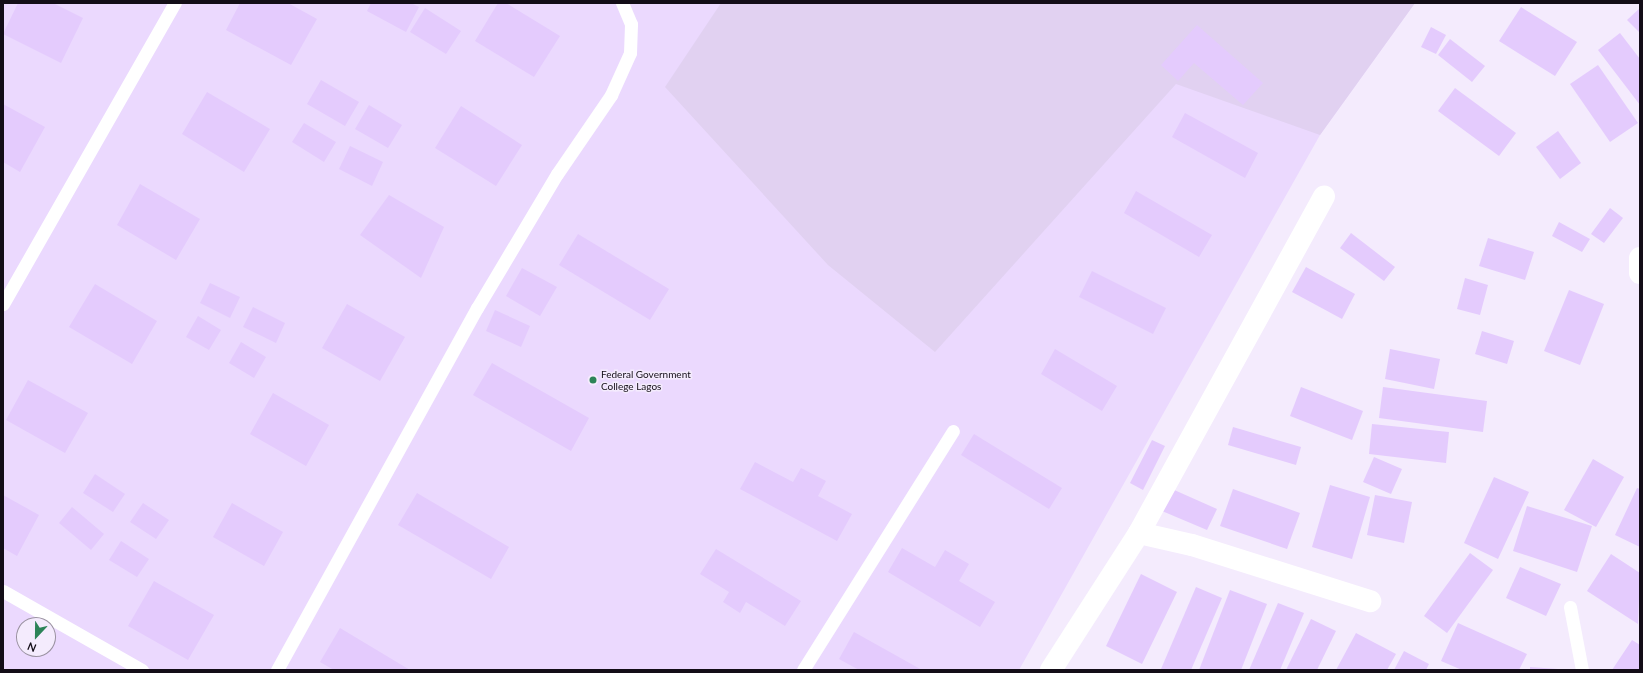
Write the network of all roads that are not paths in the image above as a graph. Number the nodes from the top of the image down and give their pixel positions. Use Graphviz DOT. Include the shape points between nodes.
graph roads {
  1 [pos="175,3"];
  2 [pos="622,3"];
  3 [pos="1324,197"];
  4 [pos="1640,258"];
  5 [pos="1640,273"];
  6 [pos="3,304"];
  7 [pos="953,432"];
  8 [pos="1139,533"];
  9 [pos="3,591"];
  10 [pos="1370,601"];
  11 [pos="1570,608"];
  12 [pos="142,670"];
  13 [pos="277,670"];
  14 [pos="803,670"];
  15 [pos="1051,670"];
  16 [pos="1582,670"];
  1 -- 6 [label="lane"];
  2 -- 13 [label="lane" via="631,24 630,53 611,95 557,174 477,308"];
  3 -- 8 [label="street"];
  4 -- 5 [label="street"];
  7 -- 14 [label="lane"];
  8 -- 10 [label="street" via="1192,545"];
  8 -- 15 [label="street"];
  9 -- 12 [label="lane"];
  11 -- 16 [label="lane"];
}
